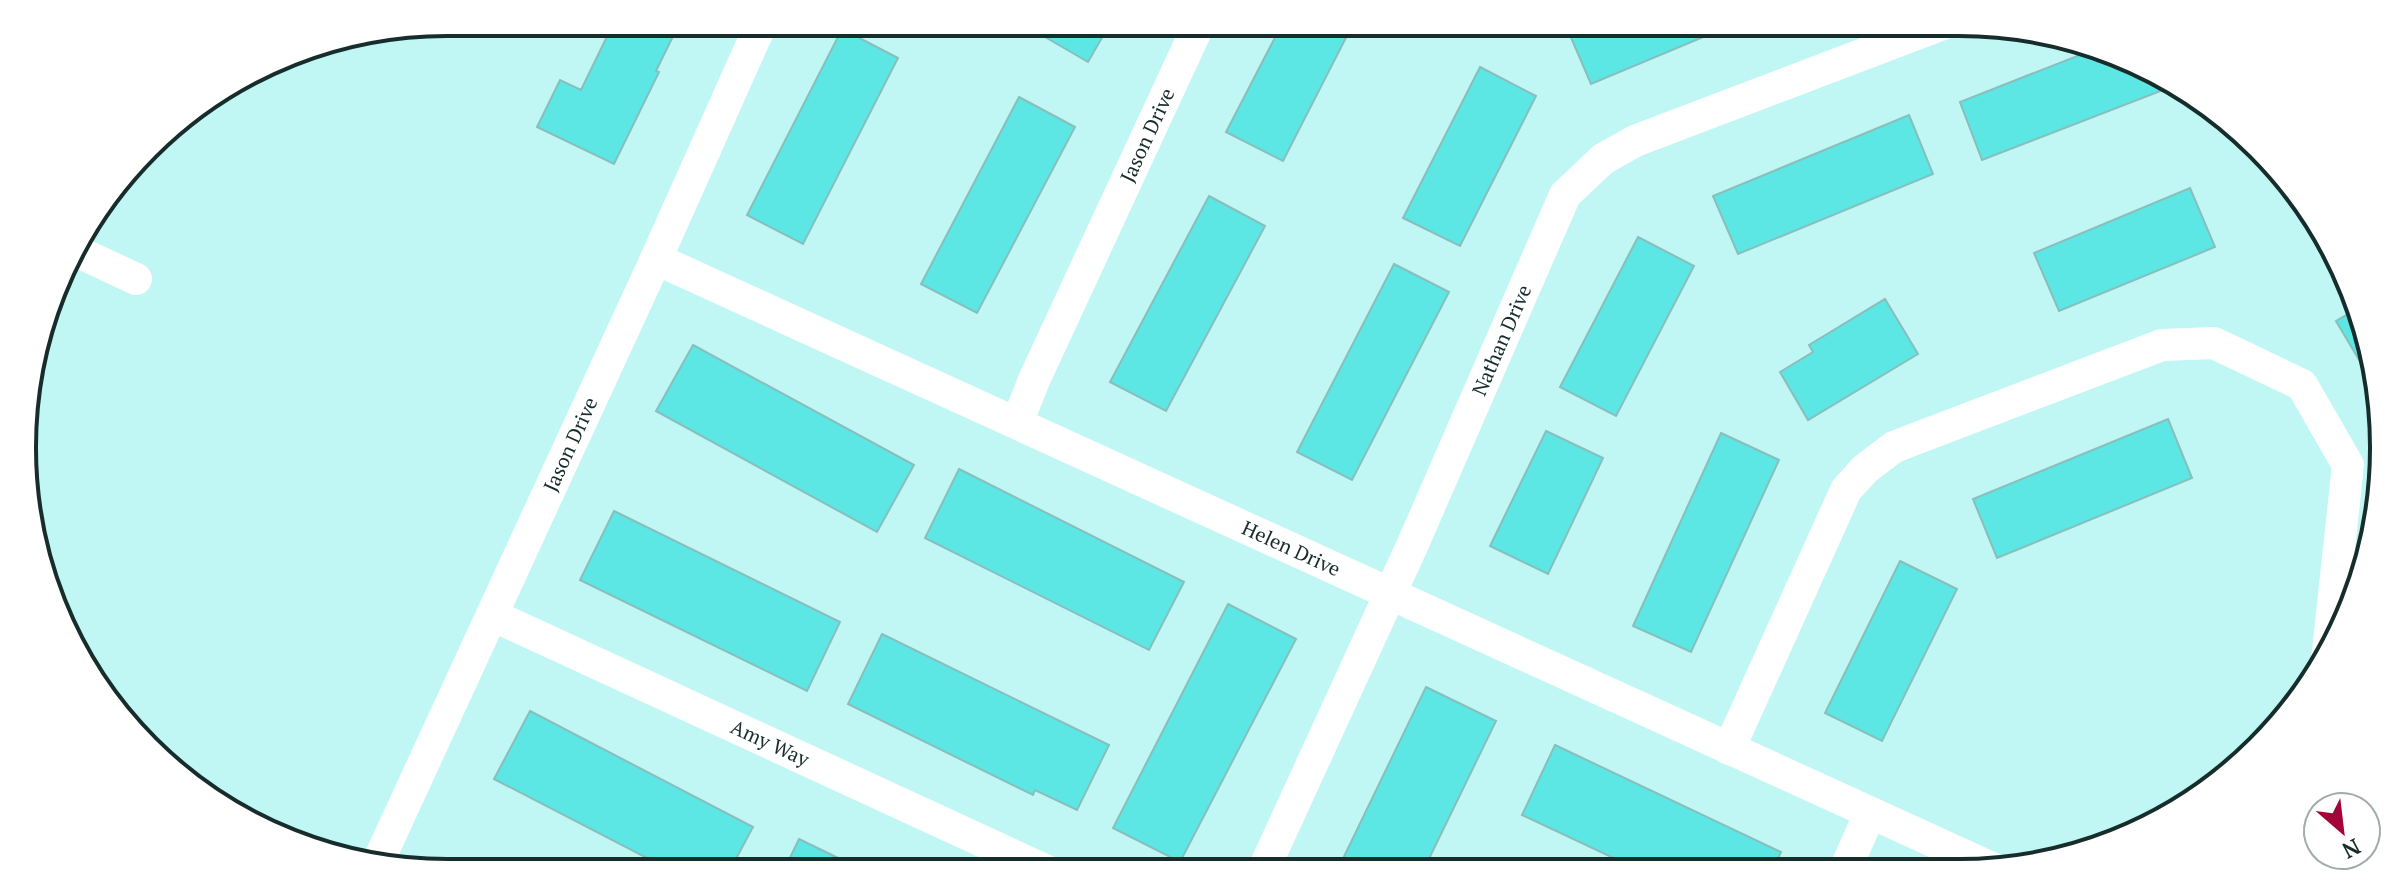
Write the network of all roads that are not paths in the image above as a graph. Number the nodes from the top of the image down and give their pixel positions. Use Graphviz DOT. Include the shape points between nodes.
graph roads {
  1 [pos="756,36"];
  2 [pos="1194,36"];
  3 [pos="1911,36"];
  4 [pos="84,255"];
  5 [pos="656,259"];
  6 [pos="136,279"];
  7 [pos="1017,423"];
  8 [pos="1390,594"];
  9 [pos="492,615"];
  10 [pos="2331,623"];
  11 [pos="1729,749"];
  12 [pos="1870,813"];
  13 [pos="382,853"];
  14 [pos="1021,859"];
  15 [pos="1269,859"];
  16 [pos="1850,859"];
  17 [pos="1970,859"];
  1 -- 5 [label="street, Jason Drive"];
  2 -- 7 [label="street, Jason Drive"];
  3 -- 8 [label="street, Nathan Drive" via="1635,141 1579,180 1565,195"];
  4 -- 6 [label="street"];
  5 -- 7 [label="street, Helen Drive"];
  5 -- 9 [label="street, Jason Drive"];
  7 -- 8 [label="street, Helen Drive"];
  8 -- 11 [label="street, Helen Drive"];
  8 -- 15 [label="street, Nathan Drive"];
  9 -- 13 [label="street, Jason Drive"];
  9 -- 14 [label="street, Amy Way"];
  10 -- 11 [label="street" via="2348,465 2302,385 2214,343 2162,345 1894,447 1865,469 1846,490"];
  11 -- 12 [label="street, Helen Drive"];
  12 -- 16 [label="street"];
  12 -- 17 [label="street, Helen Drive"];
}
